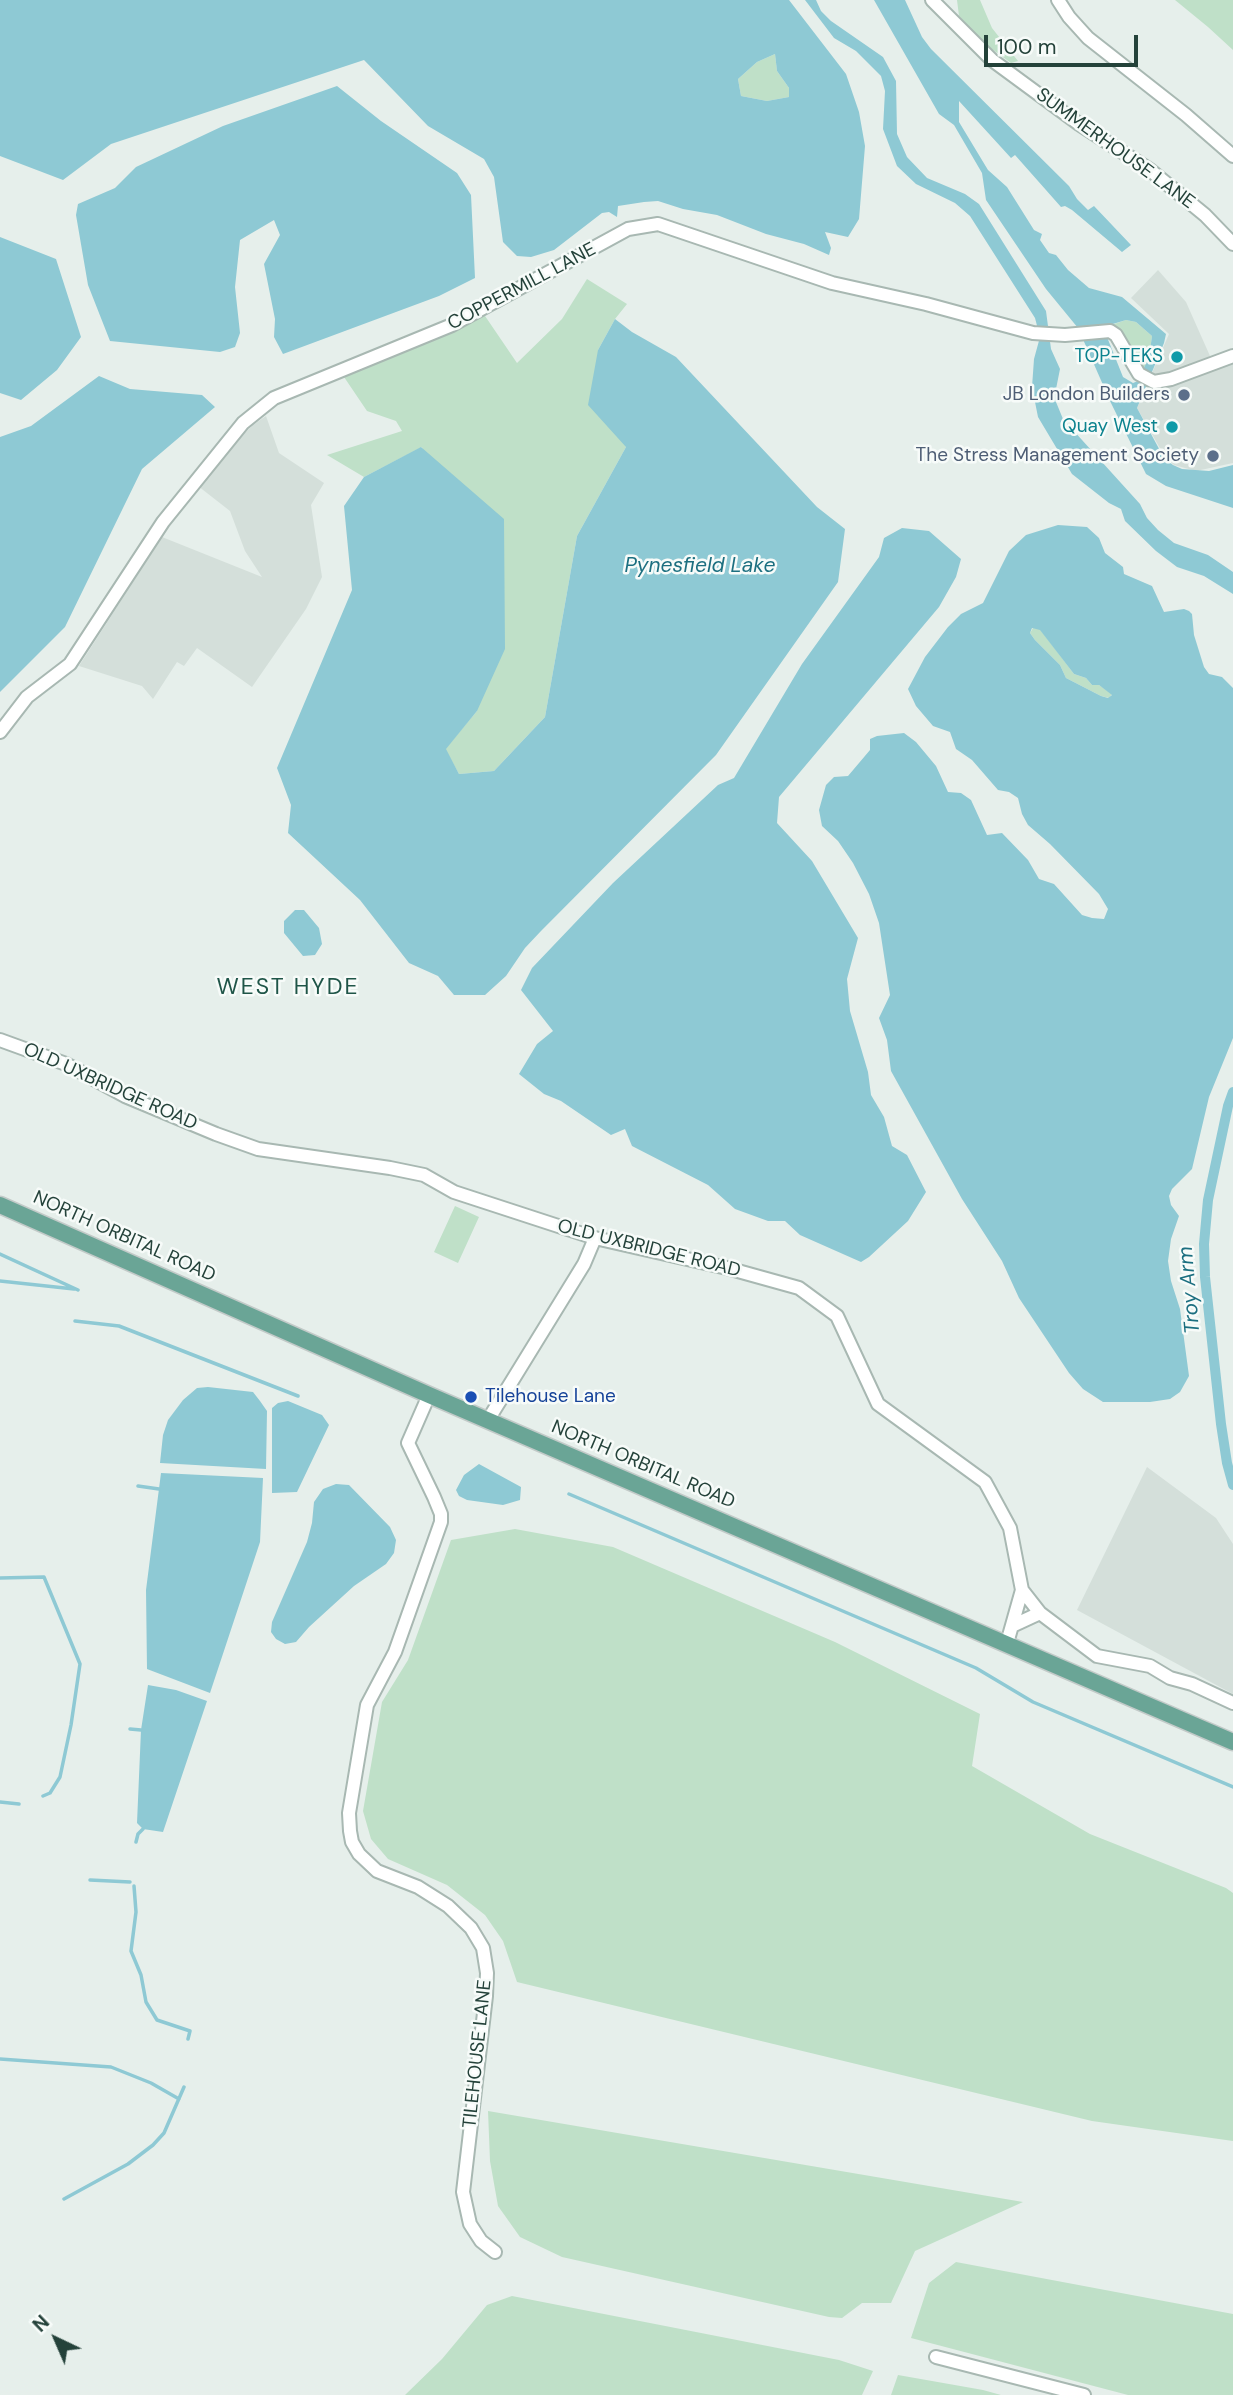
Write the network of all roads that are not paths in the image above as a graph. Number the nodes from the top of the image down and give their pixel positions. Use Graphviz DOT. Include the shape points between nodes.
graph roads {
  1 [pos="932,0"];
  2 [pos="1058,0"];
  3 [pos="946,6"];
  4 [pos="1233,156"];
  5 [pos="1233,244"];
  6 [pos="1233,356"];
  7 [pos="0,732"];
  8 [pos="0,1040"];
  9 [pos="0,1205"];
  10 [pos="595,1238"];
  11 [pos="429,1395"];
  12 [pos="488,1420"];
  13 [pos="1022,1590"];
  14 [pos="1040,1613"];
  15 [pos="1012,1626"];
  16 [pos="1007,1643"];
  17 [pos="1233,1703"];
  18 [pos="1233,1742"];
  19 [pos="495,2252"];
  20 [pos="936,2357"];
  21 [pos="1084,2395"];
  1 -- 3 [label="street, SUMMERHOUSE LANE"];
  2 -- 4 [label="street" via="1088,38"];
  3 -- 5 [label="street, SUMMERHOUSE LANE" via="992,60 1150,170"];
  6 -- 7 [label="street, COPPERMILL LANE" via="1154,382 1133,367 1110,331 1036,333 832,283 658,225 628,229 452,325 274,398 243,423 163,522 70,664 27,697"];
  8 -- 10 [label="street, OLD UXBRIDGE ROAD" via="66,1064 125,1096 258,1149 425,1175 454,1192"];
  9 -- 11 [label="main road, NORTH ORBITAL ROAD"];
  10 -- 12 [label="street" via="591,1252"];
  10 -- 13 [label="street, OLD UXBRIDGE ROAD" via="799,1288 837,1316 878,1404 985,1482 1010,1528"];
  11 -- 12 [label="main road, NORTH ORBITAL ROAD"];
  11 -- 19 [label="street, TILEHOUSE LANE" via="408,1443 441,1522 395,1652 367,1705 350,1831 359,1854 377,1871 418,1887 448,1906 471,1928 482,1948 486,1996 463,2192 470,2224"];
  12 -- 16 [label="main road, NORTH ORBITAL ROAD"];
  13 -- 14 [label="street"];
  13 -- 15 [label="street, OLD UXBRIDGE ROAD"];
  14 -- 15 [label="street"];
  14 -- 17 [label="street" via="1097,1656 1150,1666"];
  15 -- 16 [label="street, OLD UXBRIDGE ROAD"];
  16 -- 18 [label="main road, NORTH ORBITAL ROAD"];
  20 -- 21 [label="street"];
}
